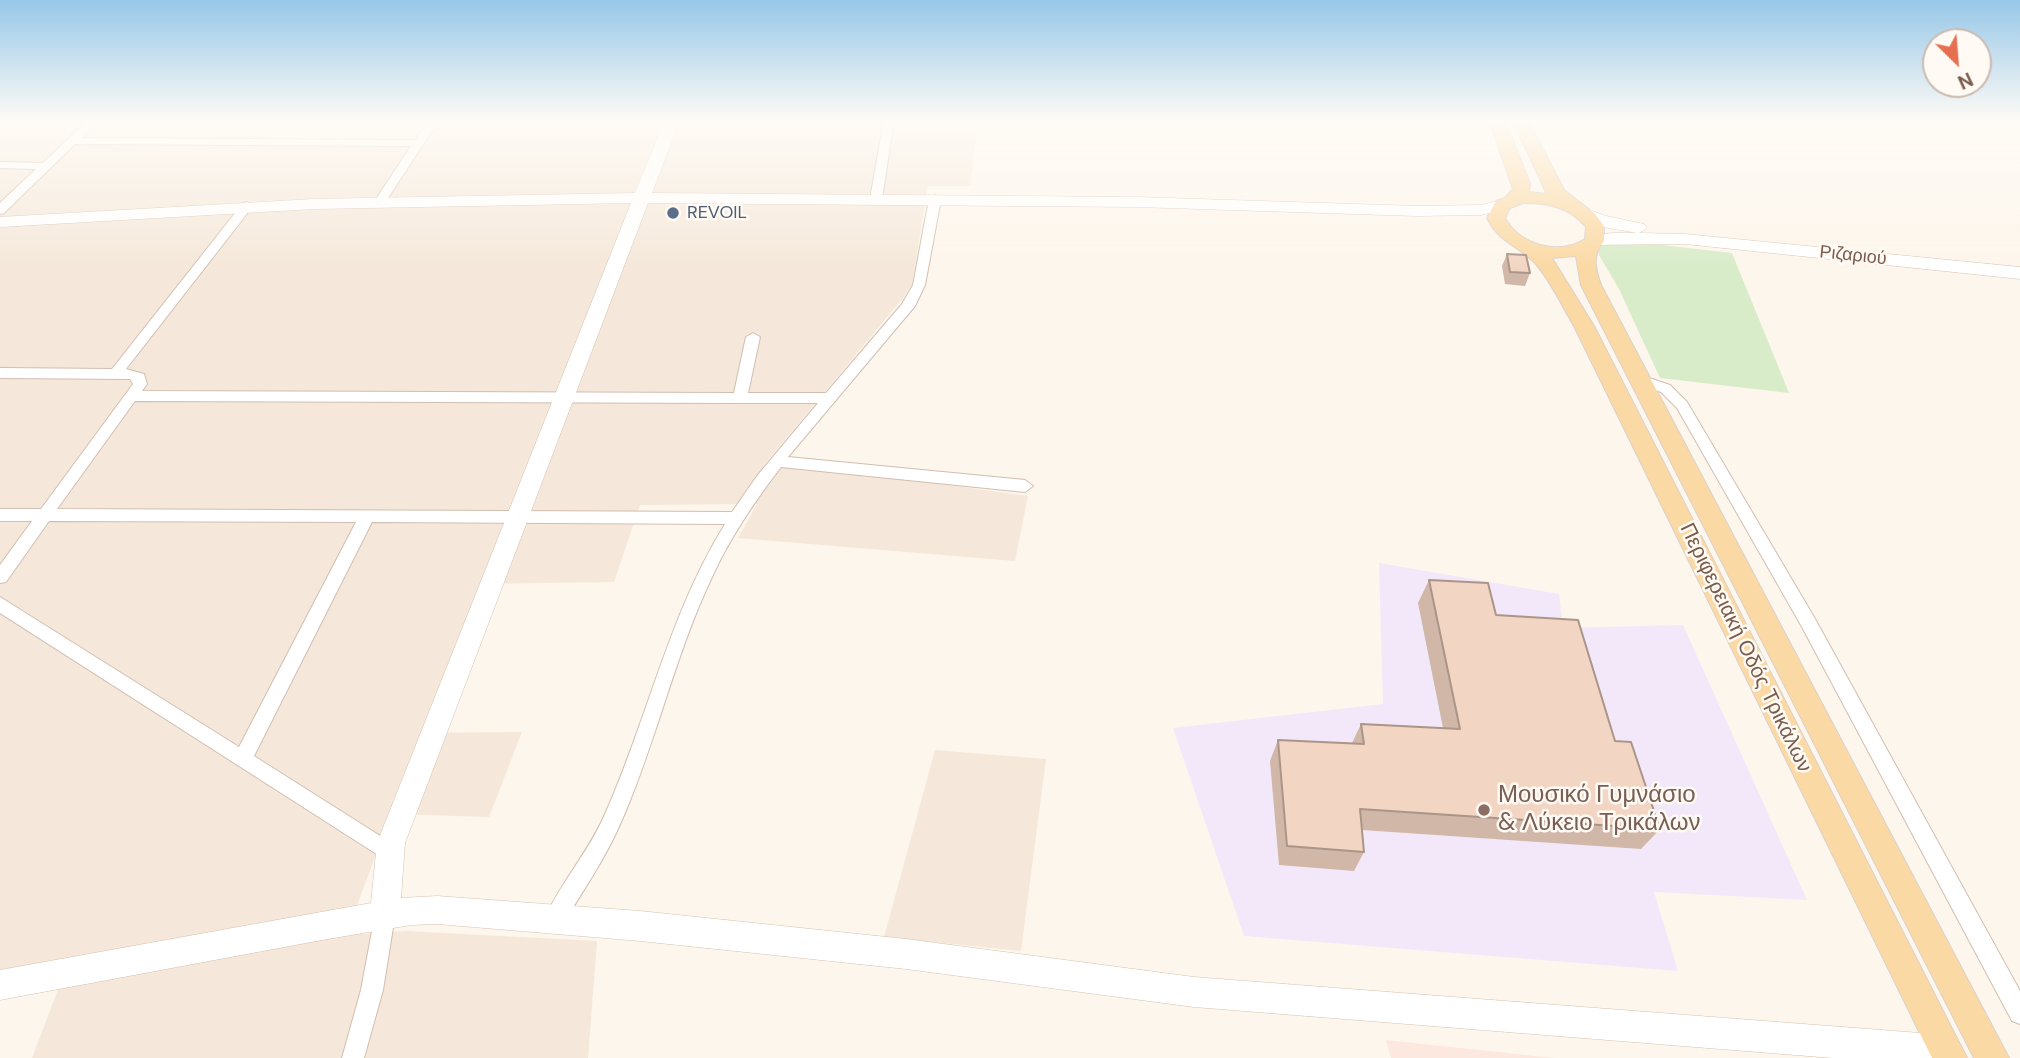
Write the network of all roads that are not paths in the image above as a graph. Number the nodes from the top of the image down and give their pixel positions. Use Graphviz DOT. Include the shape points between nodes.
graph roads {
  1 [pos="41,169"];
  2 [pos="402,169"];
  3 [pos="653,169"];
  4 [pos="881,169"];
  5 [pos="1516,169"];
  6 [pos="1544,169"];
  7 [pos="642,198"];
  8 [pos="876,199"];
  9 [pos="935,199"];
  10 [pos="380,202"];
  11 [pos="1507,203"];
  12 [pos="247,206"];
  13 [pos="1577,209"];
  14 [pos="0,210"];
  15 [pos="1417,211"];
  16 [pos="0,222"];
  17 [pos="1501,229"];
  18 [pos="1685,239"];
  19 [pos="1591,243"];
  20 [pos="1527,246"];
  21 [pos="2020,273"];
  22 [pos="753,337"];
  23 [pos="0,373"];
  24 [pos="116,373"];
  25 [pos="1643,381"];
  26 [pos="133,396"];
  27 [pos="564,397"];
  28 [pos="740,398"];
  29 [pos="828,398"];
  30 [pos="777,461"];
  31 [pos="1025,486"];
  32 [pos="46,514"];
  33 [pos="0,515"];
  34 [pos="367,517"];
  35 [pos="517,517"];
  36 [pos="736,518"];
  37 [pos="0,577"];
  38 [pos="0,604"];
  39 [pos="243,759"];
  40 [pos="389,853"];
  41 [pos="385,915"];
  42 [pos="555,920"];
  43 [pos="0,985"];
  44 [pos="2020,1013"];
  45 [pos="1948,1054"];
  46 [pos="354,1058"];
  47 [pos="1992,1058"];
  1 -- 14 [label="street"];
  2 -- 10 [label="street"];
  3 -- 7 [label="street"];
  4 -- 8 [label="street"];
  5 -- 11 [label="main road" via="1521,190"];
  6 -- 13 [label="main road" via="1556,193"];
  7 -- 8 [label="street"];
  7 -- 10 [label="street"];
  7 -- 27 [label="street"];
  8 -- 9 [label="street"];
  9 -- 15 [label="street"];
  9 -- 29 [label="street" via="919,285 889,330"];
  10 -- 12 [label="street"];
  11 -- 13 [label="main road" via="1545,198"];
  11 -- 15 [label="street" via="1481,210"];
  11 -- 17 [label="main road" via="1496,218"];
  12 -- 16 [label="street"];
  12 -- 24 [label="street"];
  13 -- 18 [label="street, Ριζαριού" via="1609,222"];
  13 -- 19 [label="main road" via="1595,226"];
  15 -- 17 [label="street"];
  17 -- 20 [label="main road"];
  18 -- 19 [label="street, Ριζαριού" via="1612,238"];
  18 -- 21 [label="street, Ριζαριού"];
  19 -- 20 [label="main road" via="1567,252"];
  19 -- 25 [label="main road, Περιφερειακή Οδός Τρικάλων" via="1584,272"];
  20 -- 45 [label="main road, Περιφερειακή Οδός Τρικάλων" via="1544,261 1584,326"];
  22 -- 28 [label="street"];
  23 -- 24 [label="street"];
  24 -- 26 [label="street" via="139,377"];
  25 -- 44 [label="street" via="1671,390 1682,405 1808,622"];
  25 -- 47 [label="main road, Περιφερειακή Οδός Τρικάλων"];
  26 -- 27 [label="street"];
  26 -- 32 [label="street"];
  27 -- 28 [label="street"];
  27 -- 35 [label="street"];
  28 -- 29 [label="street"];
  29 -- 30 [label="street"];
  30 -- 31 [label="street"];
  30 -- 36 [label="street"];
  32 -- 33 [label="street"];
  32 -- 34 [label="street"];
  32 -- 37 [label="street"];
  34 -- 35 [label="street"];
  34 -- 39 [label="street"];
  35 -- 36 [label="street"];
  35 -- 40 [label="street"];
  36 -- 42 [label="street" via="686,617 613,818"];
  38 -- 39 [label="street"];
  39 -- 40 [label="street"];
  40 -- 41 [label="street"];
  41 -- 42 [label="street" via="437,910"];
  41 -- 43 [label="street"];
  41 -- 46 [label="street"];
  42 -- 45 [label="street" via="906,954 1207,993"];
}
